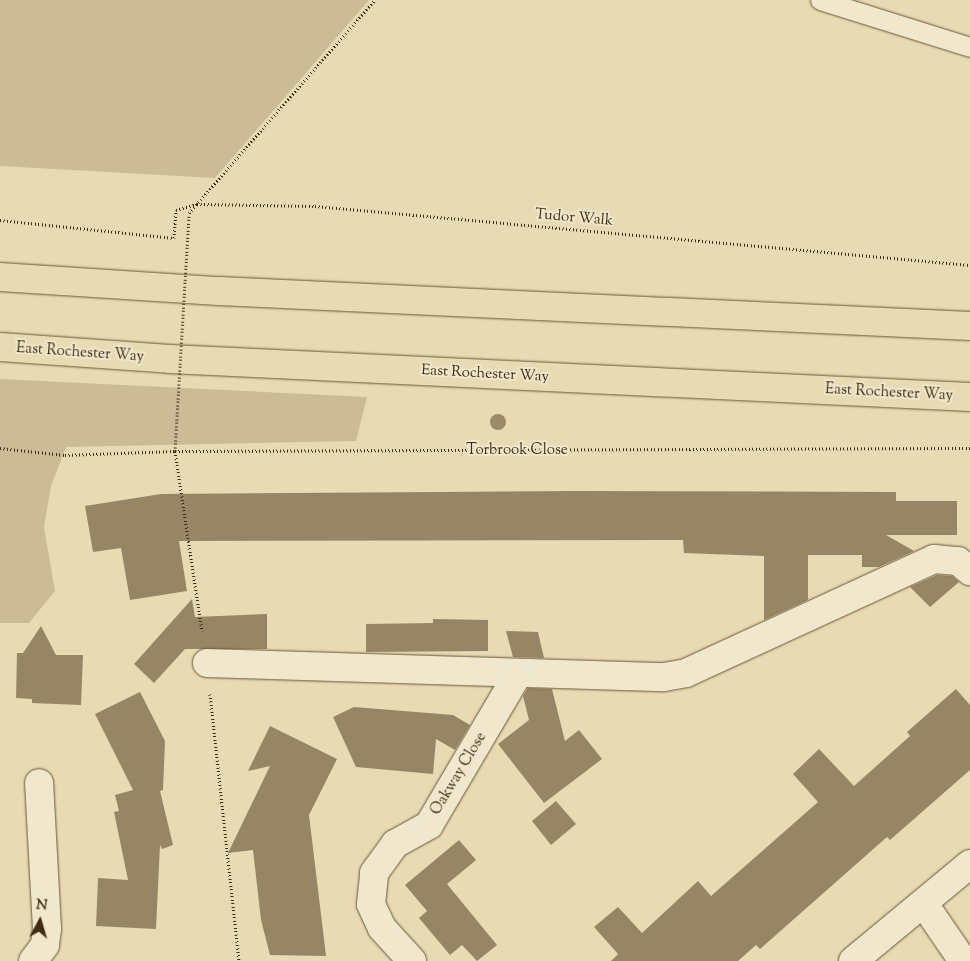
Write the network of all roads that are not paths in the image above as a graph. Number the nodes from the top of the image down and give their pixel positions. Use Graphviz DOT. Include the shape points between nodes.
graph roads {
  1 [pos="820,0"];
  2 [pos="850,4"];
  3 [pos="970,47"];
  4 [pos="0,277"];
  5 [pos="970,326"];
  6 [pos="0,347"];
  7 [pos="970,397"];
  8 [pos="970,571"];
  9 [pos="207,663"];
  10 [pos="518,674"];
  11 [pos="39,783"];
  12 [pos="970,864"];
  13 [pos="924,904"];
  14 [pos="33,961"];
  15 [pos="412,961"];
  16 [pos="853,961"];
  17 [pos="963,961"];
  1 -- 2 [label="lane"];
  2 -- 3 [label="lane"];
  4 -- 5 [label="highway" via="220,291"];
  6 -- 7 [label="highway, East Rochester Way" via="170,359"];
  8 -- 10 [label="street" via="958,561 934,559 686,673 664,677"];
  9 -- 10 [label="street"];
  10 -- 15 [label="street, Oakway Close" via="429,825 395,844 374,874 371,904 382,928"];
  11 -- 14 [label="street" via="47,929 45,945"];
  12 -- 13 [label="street"];
  13 -- 16 [label="street"];
  13 -- 17 [label="street"];
}
